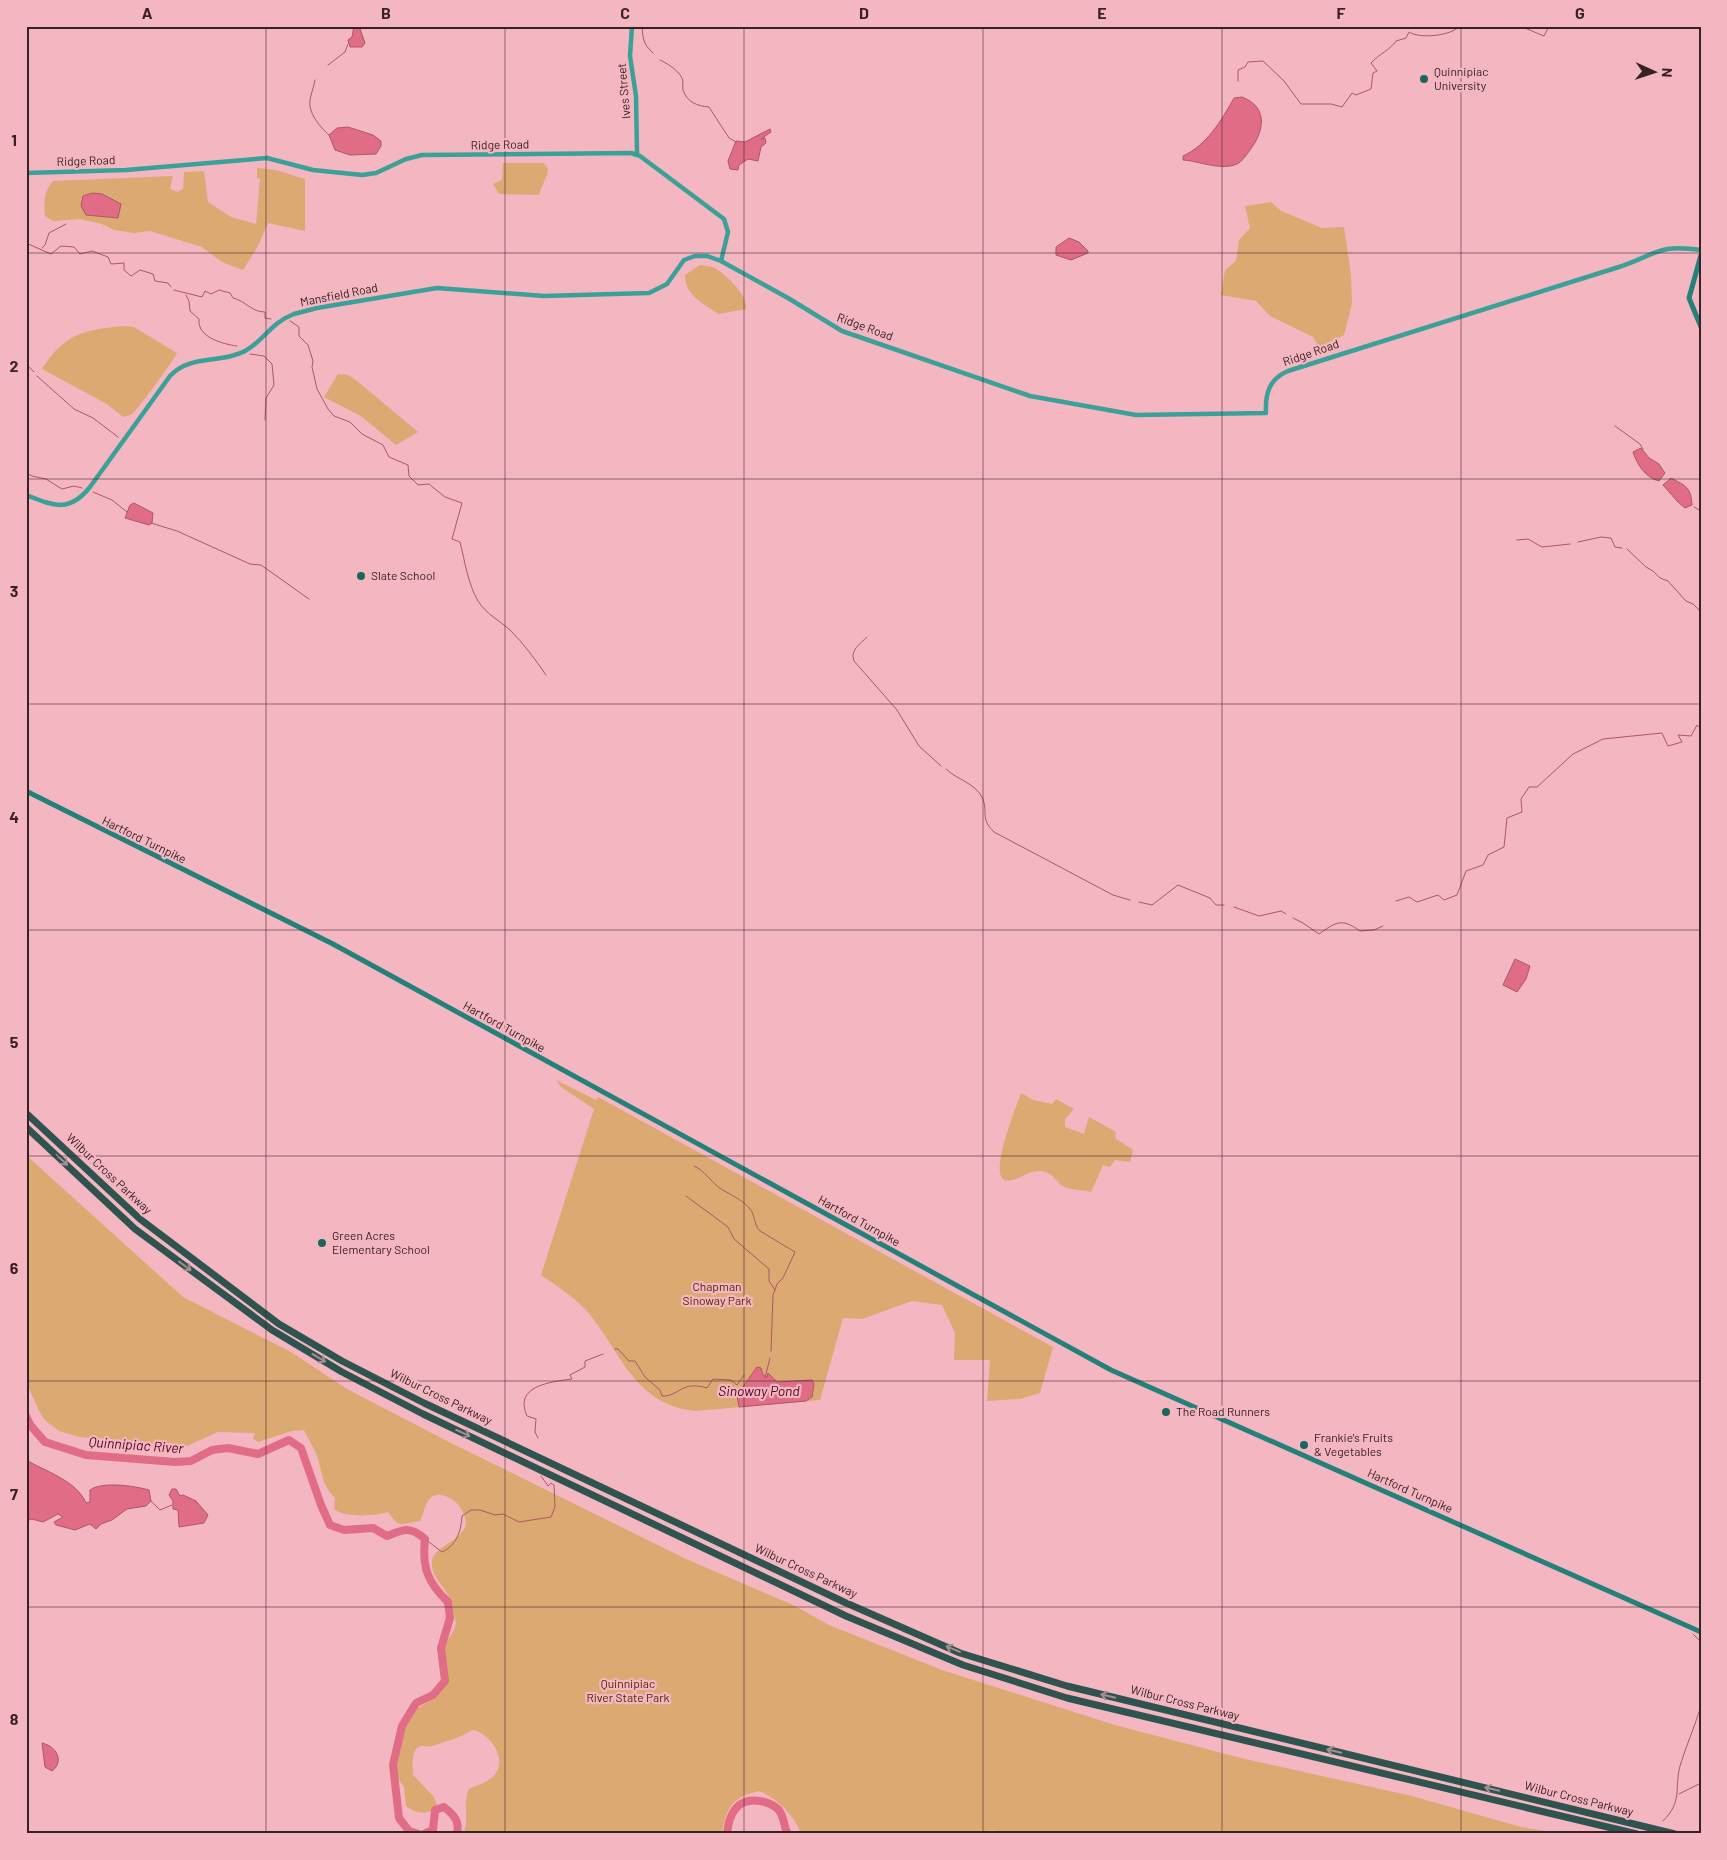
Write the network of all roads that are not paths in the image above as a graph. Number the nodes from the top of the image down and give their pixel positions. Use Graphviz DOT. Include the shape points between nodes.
graph roads {
  1 [pos="632,26"];
  2 [pos="637,154"];
  3 [pos="26,173"];
  4 [pos="1701,250"];
  5 [pos="1701,255"];
  6 [pos="721,261"];
  7 [pos="1701,327"];
  8 [pos="26,495"];
  9 [pos="26,791"];
  10 [pos="26,1113"];
  11 [pos="26,1127"];
  12 [pos="1701,1632"];
  13 [pos="1637,1834"];
  14 [pos="1675,1834"];
  1 -- 2 [label="street, Ives Street" via="630,56 636,96"];
  2 -- 3 [label="street, Ridge Road" via="422,155 376,173 357,175 313,170 267,158 126,170"];
  2 -- 6 [label="street" via="724,218 728,232"];
  4 -- 6 [label="street, Ridge Road" via="1661,249 1622,266 1288,371 1276,377 1270,386 1266,413 1142,415 1037,398 851,334"];
  5 -- 7 [label="main road" via="1690,294"];
  6 -- 8 [label="street, Mansfield Road" via="707,256 691,257 680,265 664,287 649,293 538,296 437,288 294,314 278,321 245,350 194,362 174,371 78,500 58,505"];
  9 -- 12 [label="main road, Hartford Turnpike" via="333,944 1111,1370"];
  14 -- 10 [label="highway, Wilbur Cross Parkway, one-way" via="1067,1686 960,1652 844,1602 424,1403 279,1324 140,1220"];
  11 -- 13 [label="highway, Wilbur Cross Parkway, one-way" via="135,1229 272,1330 342,1372 423,1414 846,1616 963,1665 1068,1698"];
}
